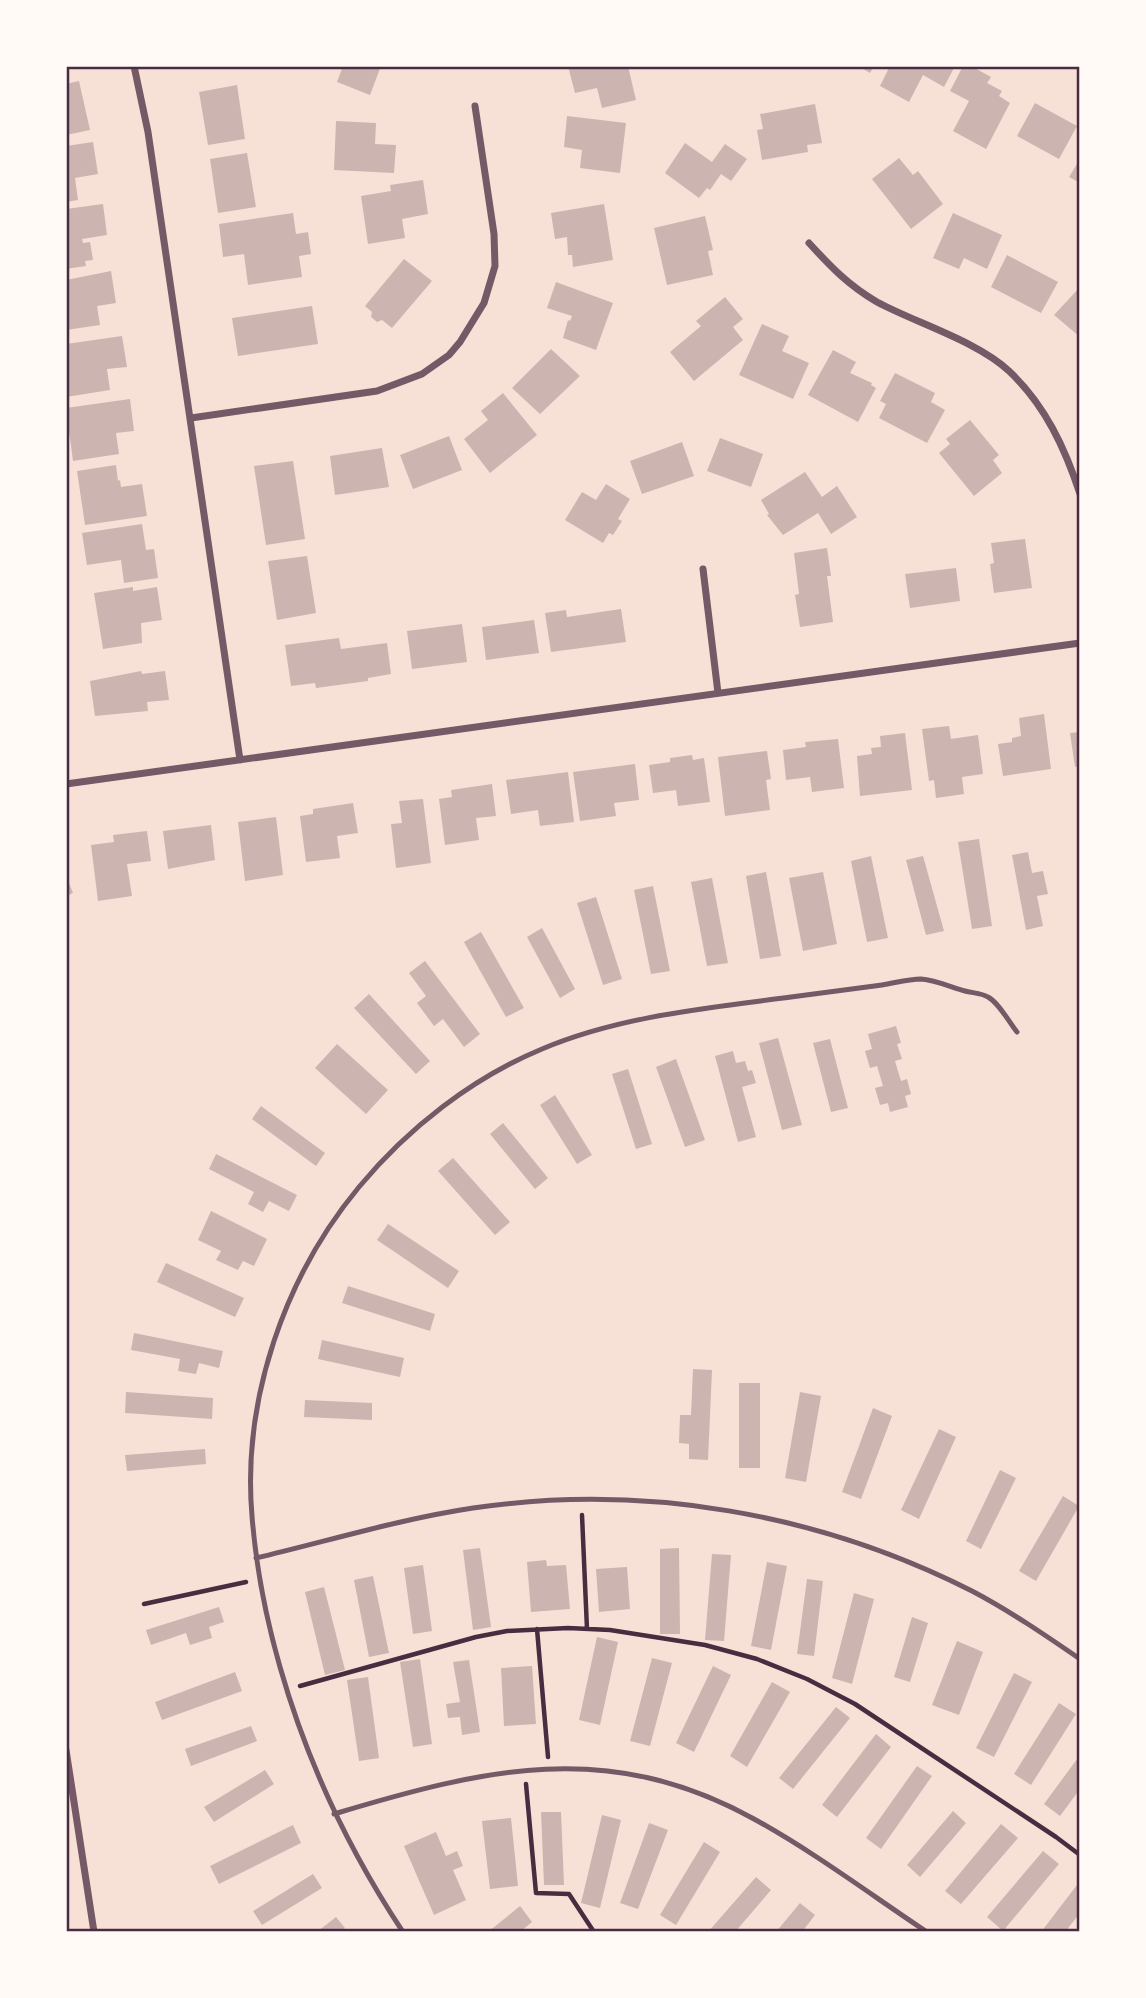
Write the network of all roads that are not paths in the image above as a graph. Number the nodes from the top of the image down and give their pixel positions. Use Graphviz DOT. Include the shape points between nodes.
graph roads {
  1 [pos="134,66"];
  2 [pos="475,106"];
  3 [pos="809,243"];
  4 [pos="191,418"];
  5 [pos="1080,494"];
  6 [pos="703,569"];
  7 [pos="1080,643"];
  8 [pos="718,693"];
  9 [pos="240,760"];
  10 [pos="66,784"];
  11 [pos="1017,1032"];
  12 [pos="256,1558"];
  13 [pos="1080,1659"];
  14 [pos="66,1750"];
  15 [pos="334,1814"];
  16 [pos="94,1931"];
  17 [pos="403,1931"];
  18 [pos="927,1931"];
  1 -- 4 [label="street"];
  2 -- 4 [label="street" via="495,266 484,303 460,342 422,374 377,391"];
  3 -- 5 [label="street" via="841,278 868,296 1007,369 1056,432"];
  4 -- 9 [label="street"];
  6 -- 8 [label="street"];
  7 -- 8 [label="street"];
  8 -- 9 [label="street"];
  9 -- 10 [label="street"];
  11 -- 12 [label="lane" via="989,997 922,979 604,1028 540,1050 473,1085 410,1134 369,1175 321,1238 294,1290 259,1402 251,1472"];
  12 -- 13 [label="lane" via="470,1508 638,1500 726,1510 847,1539 913,1564 973,1592"];
  12 -- 15 [label="lane" via="287,1690"];
  14 -- 16 [label="street"];
  15 -- 17 [label="lane"];
  15 -- 18 [label="lane" via="463,1779 525,1769 589,1769 651,1779 690,1790 772,1829"];
}
